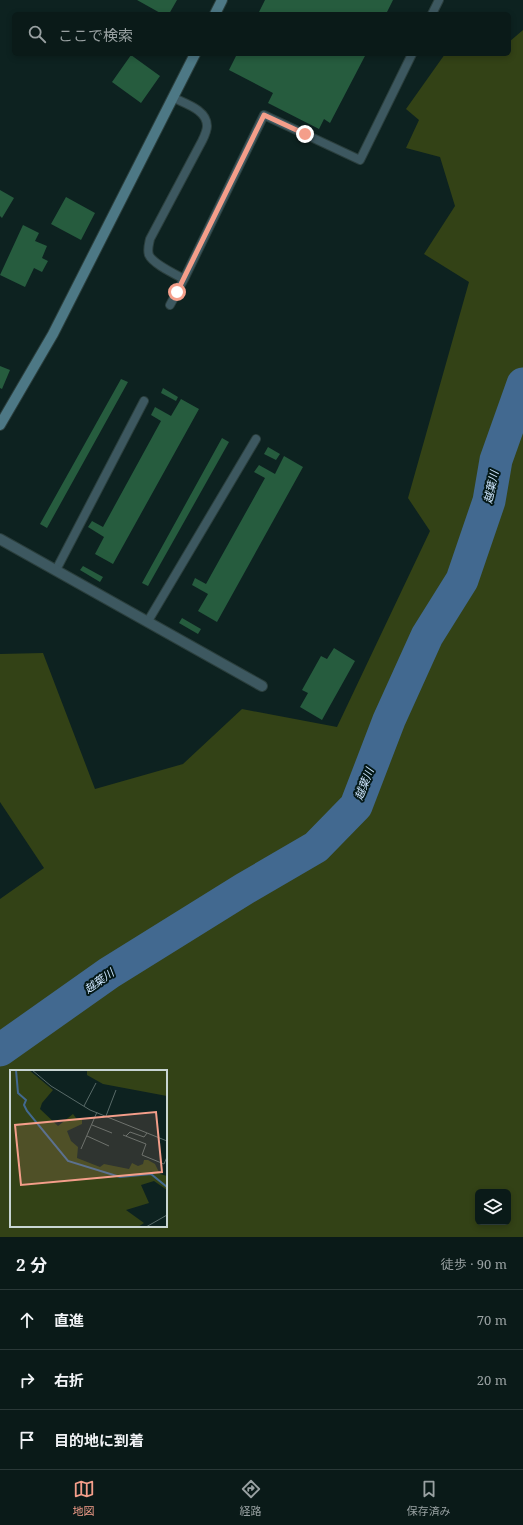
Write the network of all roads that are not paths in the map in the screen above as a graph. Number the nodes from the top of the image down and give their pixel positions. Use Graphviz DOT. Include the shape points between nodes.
graph roads {
  1 [pos="222,0"];
  2 [pos="439,0"];
  3 [pos="216,12"];
  4 [pos="433,12"];
  5 [pos="195,56"];
  6 [pos="411,56"];
  7 [pos="174,98"];
  8 [pos="184,279"];
  9 [pos="170,305"];
  10 [pos="144,401"];
  11 [pos="0,425"];
  12 [pos="256,439"];
  13 [pos="0,539"];
  14 [pos="56,570"];
  15 [pos="148,621"];
  16 [pos="262,686"];
  1 -- 3 [label="street"];
  2 -- 4 [label="lane"];
  5 -- 7 [label="street"];
  6 -- 8 [label="lane" via="360,160 264,115"];
  7 -- 8 [label="lane" via="203,115 207,129 148,247 149,256 155,262"];
  7 -- 11 [label="street" via="53,334"];
  8 -- 9 [label="lane"];
  10 -- 14 [label="lane"];
  12 -- 15 [label="lane"];
  13 -- 14 [label="street"];
  14 -- 15 [label="street"];
  15 -- 16 [label="street"];
}
